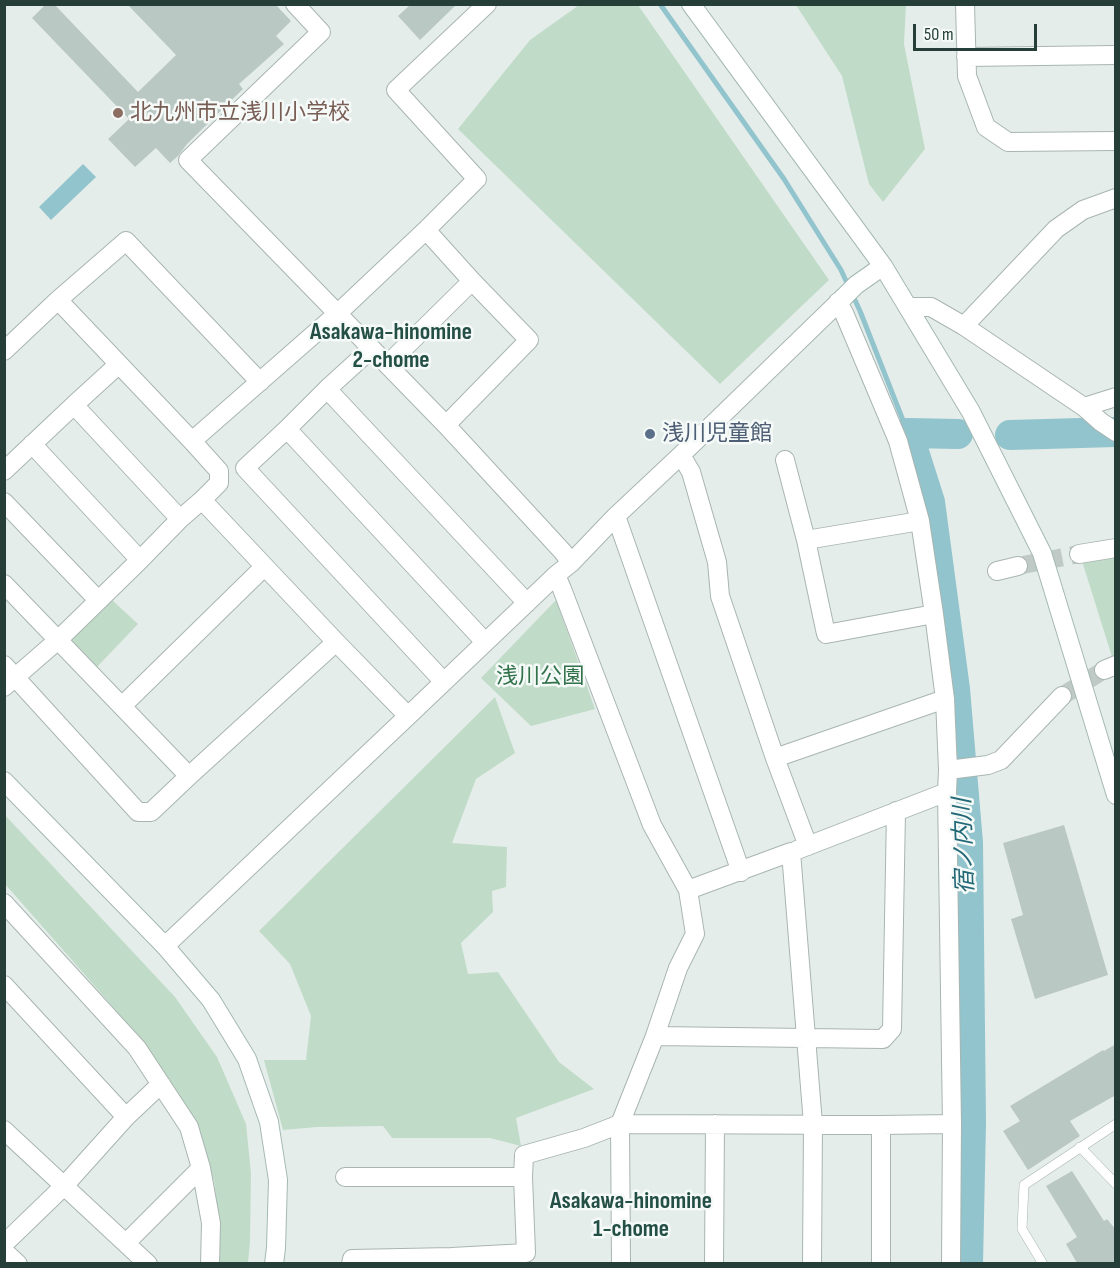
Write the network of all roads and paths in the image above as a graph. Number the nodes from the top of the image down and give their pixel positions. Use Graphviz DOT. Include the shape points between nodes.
graph roads {
  1 [pos="295,4"];
  2 [pos="487,4"];
  3 [pos="691,4"];
  4 [pos="965,4"];
  5 [pos="1116,55"];
  6 [pos="966,57"];
  7 [pos="1116,141"];
  8 [pos="1116,198"];
  9 [pos="426,230"];
  10 [pos="884,266"];
  11 [pos="472,281"];
  12 [pos="845,295"];
  13 [pos="58,300"];
  14 [pos="909,307"];
  15 [pos="337,314"];
  16 [pos="964,326"];
  17 [pos="371,349"];
  18 [pos="4,351"];
  19 [pos="119,364"];
  20 [pos="388,364"];
  21 [pos="260,382"];
  22 [pos="327,389"];
  23 [pos="1116,397"];
  24 [pos="74,405"];
  25 [pos="1084,407"];
  26 [pos="446,425"];
  27 [pos="1108,427"];
  28 [pos="287,429"];
  29 [pos="192,441"];
  30 [pos="32,444"];
  31 [pos="681,455"];
  32 [pos="786,460"];
  33 [pos="4,471"];
  34 [pos="202,500"];
  35 [pos="4,502"];
  36 [pos="616,516"];
  37 [pos="180,519"];
  38 [pos="920,521"];
  39 [pos="806,540"];
  40 [pos="1116,548"];
  41 [pos="1079,555"];
  42 [pos="140,560"];
  43 [pos="571,563"];
  44 [pos="1018,566"];
  45 [pos="264,567"];
  46 [pos="997,571"];
  47 [pos="556,575"];
  48 [pos="4,584"];
  49 [pos="98,600"];
  50 [pos="527,603"];
  51 [pos="934,614"];
  52 [pos="58,640"];
  53 [pos="336,642"];
  54 [pos="485,642"];
  55 [pos="8,676"];
  56 [pos="444,682"];
  57 [pos="1062,696"];
  58 [pos="945,699"];
  59 [pos="122,706"];
  60 [pos="408,716"];
  61 [pos="775,758"];
  62 [pos="952,769"];
  63 [pos="189,776"];
  64 [pos="4,781"];
  65 [pos="947,792"];
  66 [pos="1116,795"];
  67 [pos="896,811"];
  68 [pos="800,849"];
  69 [pos="741,872"];
  70 [pos="688,890"];
  71 [pos="4,903"];
  72 [pos="165,946"];
  73 [pos="4,985"];
  74 [pos="655,1036"];
  75 [pos="806,1039"];
  76 [pos="161,1084"];
  77 [pos="126,1117"];
  78 [pos="620,1124"];
  79 [pos="715,1124"];
  80 [pos="813,1124"];
  81 [pos="952,1124"];
  82 [pos="881,1125"];
  83 [pos="1115,1125"];
  84 [pos="4,1130"];
  85 [pos="1080,1147"];
  86 [pos="201,1168"];
  87 [pos="345,1177"];
  88 [pos="523,1177"];
  89 [pos="1116,1184"];
  90 [pos="64,1186"];
  91 [pos="126,1243"];
  92 [pos="4,1244"];
  93 [pos="4,1251"];
  94 [pos="351,1255"];
  95 [pos="452,1260"];
  96 [pos="18,1263"];
  97 [pos="148,1263"];
  98 [pos="210,1263"];
  99 [pos="274,1263"];
  100 [pos="621,1263"];
  101 [pos="714,1263"];
  102 [pos="812,1263"];
  103 [pos="881,1263"];
  104 [pos="951,1263"];
  105 [pos="1043,1263"];
  1 -- 15 [label="street" via="321,32 188,160"];
  2 -- 9 [label="street" via="396,90 477,179"];
  3 -- 10 [label="street"];
  4 -- 6 [label="street"];
  5 -- 6 [label="street"];
  6 -- 7 [label="street" via="967,76 986,128 1008,142"];
  8 -- 16 [label="street" via="1083,210 1056,229"];
  9 -- 11 [label="street"];
  9 -- 15 [label="street"];
  10 -- 12 [label="street"];
  10 -- 14 [label="street"];
  11 -- 20 [label="street"];
  11 -- 26 [label="street" via="529,340"];
  12 -- 31 [label="street"];
  12 -- 38 [label="street" via="844,313 898,441"];
  13 -- 18 [label="street"];
  13 -- 19 [label="street"];
  13 -- 21 [label="street" via="126,241"];
  14 -- 16 [label="street" via="931,307"];
  14 -- 66 [label="street" via="971,412 1042,553"];
  15 -- 17 [label="street"];
  15 -- 21 [label="street"];
  16 -- 25 [label="street"];
  17 -- 20 [label="street"];
  17 -- 22 [label="street"];
  19 -- 24 [label="street"];
  19 -- 29 [label="street"];
  20 -- 26 [label="street"];
  21 -- 29 [label="street"];
  22 -- 28 [label="street"];
  22 -- 50 [label="street"];
  23 -- 25 [label="street"];
  24 -- 30 [label="street"];
  24 -- 37 [label="street"];
  25 -- 27 [label="street"];
  26 -- 43 [label="street"];
  28 -- 54 [label="street"];
  28 -- 56 [label="street" via="245,468"];
  29 -- 34 [label="street" via="219,471 219,483"];
  30 -- 33 [label="street"];
  30 -- 42 [label="street"];
  31 -- 36 [label="street"];
  31 -- 61 [label="street" via="692,472 717,562 720,596"];
  32 -- 39 [label="street"];
  34 -- 37 [label="street"];
  34 -- 45 [label="street"];
  35 -- 49 [label="street"];
  36 -- 43 [label="street"];
  36 -- 69 [label="street"];
  37 -- 42 [label="street"];
  38 -- 39 [label="street"];
  38 -- 51 [label="street"];
  39 -- 51 [label="street" via="826,634"];
  40 -- 41 [label="street"];
  42 -- 49 [label="street"];
  43 -- 47 [label="street"];
  44 -- 46 [label="street"];
  45 -- 53 [label="street"];
  45 -- 59 [label="street"];
  47 -- 50 [label="street"];
  47 -- 70 [label="street" via="652,825"];
  48 -- 52 [label="street"];
  49 -- 52 [label="street"];
  50 -- 54 [label="street"];
  51 -- 58 [label="street"];
  52 -- 55 [label="street"];
  52 -- 59 [label="street"];
  53 -- 60 [label="street"];
  53 -- 63 [label="street"];
  54 -- 56 [label="street"];
  55 -- 63 [label="street" via="138,812 151,812"];
  56 -- 60 [label="street"];
  57 -- 62 [label="street" via="1001,760"];
  58 -- 61 [label="street"];
  58 -- 62 [label="street"];
  59 -- 63 [label="street"];
  60 -- 72 [label="street"];
  61 -- 68 [label="street"];
  62 -- 65 [label="street"];
  64 -- 72 [label="street"];
  65 -- 67 [label="street"];
  65 -- 81 [label="street"];
  67 -- 68 [label="street"];
  67 -- 75 [label="street" via="892,1029 884,1039"];
  68 -- 69 [label="street"];
  68 -- 75 [label="street"];
  69 -- 70 [label="street"];
  70 -- 74 [label="street" via="695,934 678,968"];
  71 -- 76 [label="street" via="137,1048"];
  72 -- 99 [label="street" via="211,1000 247,1059 269,1122 278,1180"];
  73 -- 77 [label="street"];
  74 -- 75 [label="street"];
  74 -- 78 [label="street"];
  75 -- 80 [label="street"];
  76 -- 77 [label="street"];
  76 -- 86 [label="street" via="189,1127"];
  77 -- 90 [label="street"];
  78 -- 79 [label="street"];
  78 -- 88 [label="street" via="524,1155"];
  78 -- 100 [label="street"];
  79 -- 80 [label="street"];
  79 -- 101 [label="street"];
  80 -- 82 [label="street"];
  80 -- 102 [label="street"];
  81 -- 82 [label="street"];
  81 -- 104 [label="street"];
  82 -- 103 [label="street"];
  83 -- 85 [label="lane"];
  84 -- 90 [label="street"];
  85 -- 89 [label="lane"];
  85 -- 105 [label="lane" via="1024,1185 1022,1229"];
  86 -- 91 [label="street"];
  86 -- 98 [label="street" via="211,1223"];
  87 -- 88 [label="street"];
  88 -- 95 [label="street" via="526,1253"];
  90 -- 91 [label="street"];
  90 -- 92 [label="street"];
  91 -- 97 [label="street"];
  93 -- 96 [label="street"];
  94 -- 95 [label="street"];
}
